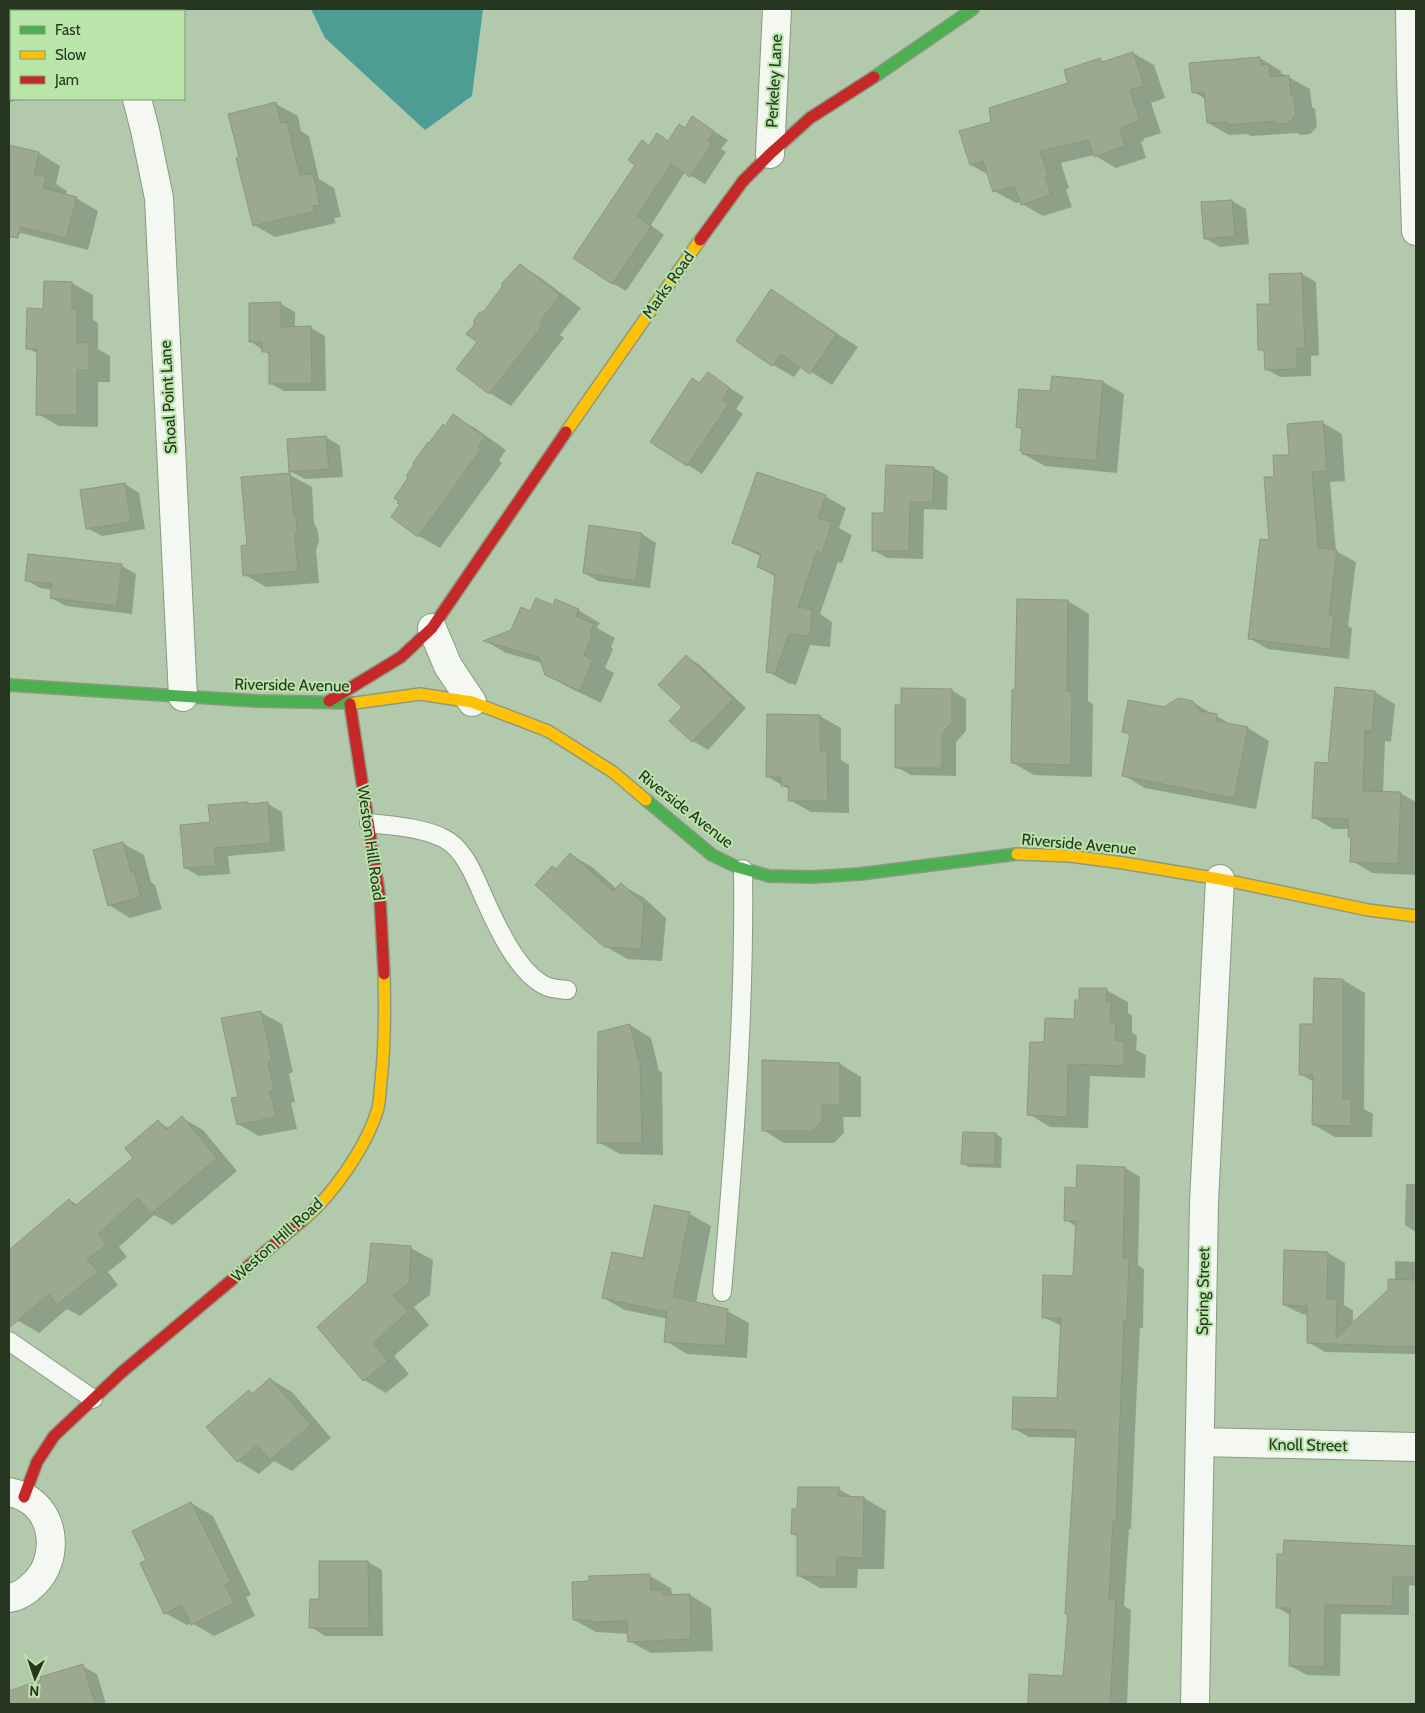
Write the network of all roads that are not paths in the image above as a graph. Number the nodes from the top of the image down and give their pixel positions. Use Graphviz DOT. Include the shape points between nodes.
graph roads {
  1 [pos="777,9"];
  2 [pos="974,9"];
  3 [pos="1410,9"];
  4 [pos="137,100"];
  5 [pos="770,154"];
  6 [pos="1416,231"];
  7 [pos="432,628"];
  8 [pos="9,685"];
  9 [pos="183,697"];
  10 [pos="472,702"];
  11 [pos="326,703"];
  12 [pos="350,704"];
  13 [pos="369,823"];
  14 [pos="743,869"];
  15 [pos="1220,879"];
  16 [pos="1416,916"];
  17 [pos="567,990"];
  18 [pos="722,1292"];
  19 [pos="9,1341"];
  20 [pos="92,1399"];
  21 [pos="1200,1442"];
  22 [pos="1416,1447"];
  23 [pos="16,1494"];
  24 [pos="9,1598"];
  25 [pos="1195,1704"];
  1 -- 5 [label="street, Perkeley Lane"];
  2 -- 5 [label="street, Marks Road" via="810,118"];
  3 -- 6 [label="street"];
  4 -- 9 [label="street, Shoal Point Lane" via="159,198"];
  5 -- 7 [label="street, Marks Road" via="743,181 679,268"];
  7 -- 10 [label="street" via="448,666"];
  7 -- 11 [label="street, Marks Road" via="401,656"];
  8 -- 9 [label="street, Riverside Avenue"];
  9 -- 11 [label="street, Riverside Avenue"];
  10 -- 12 [label="street, Riverside Avenue" via="420,694"];
  10 -- 14 [label="street, Riverside Avenue" via="548,731 613,772 712,855"];
  11 -- 12 [label="street, Riverside Avenue"];
  12 -- 13 [label="street, Weston Hill Road"];
  13 -- 17 [label="lane" via="419,830 444,838 470,867 518,962 540,983 549,988"];
  13 -- 20 [label="street, Weston Hill Road" via="380,899 386,1001 378,1107 363,1146 335,1186 308,1216"];
  14 -- 15 [label="street, Riverside Avenue" via="769,876 812,877 1018,854 1070,856"];
  14 -- 18 [label="lane" via="744,933 737,1078"];
  15 -- 16 [label="street, Riverside Avenue" via="1368,910"];
  15 -- 21 [label="street, Spring Street" via="1204,1203"];
  19 -- 20 [label="lane"];
  20 -- 23 [label="street, Weston Hill Road" via="54,1436"];
  21 -- 22 [label="street, Knoll Street"];
  21 -- 25 [label="street, Spring Street"];
  23 -- 24 [label="street, Weston Hill Road" via="34,1504 43,1514 52,1544 49,1562 42,1576 29,1589"];
}
